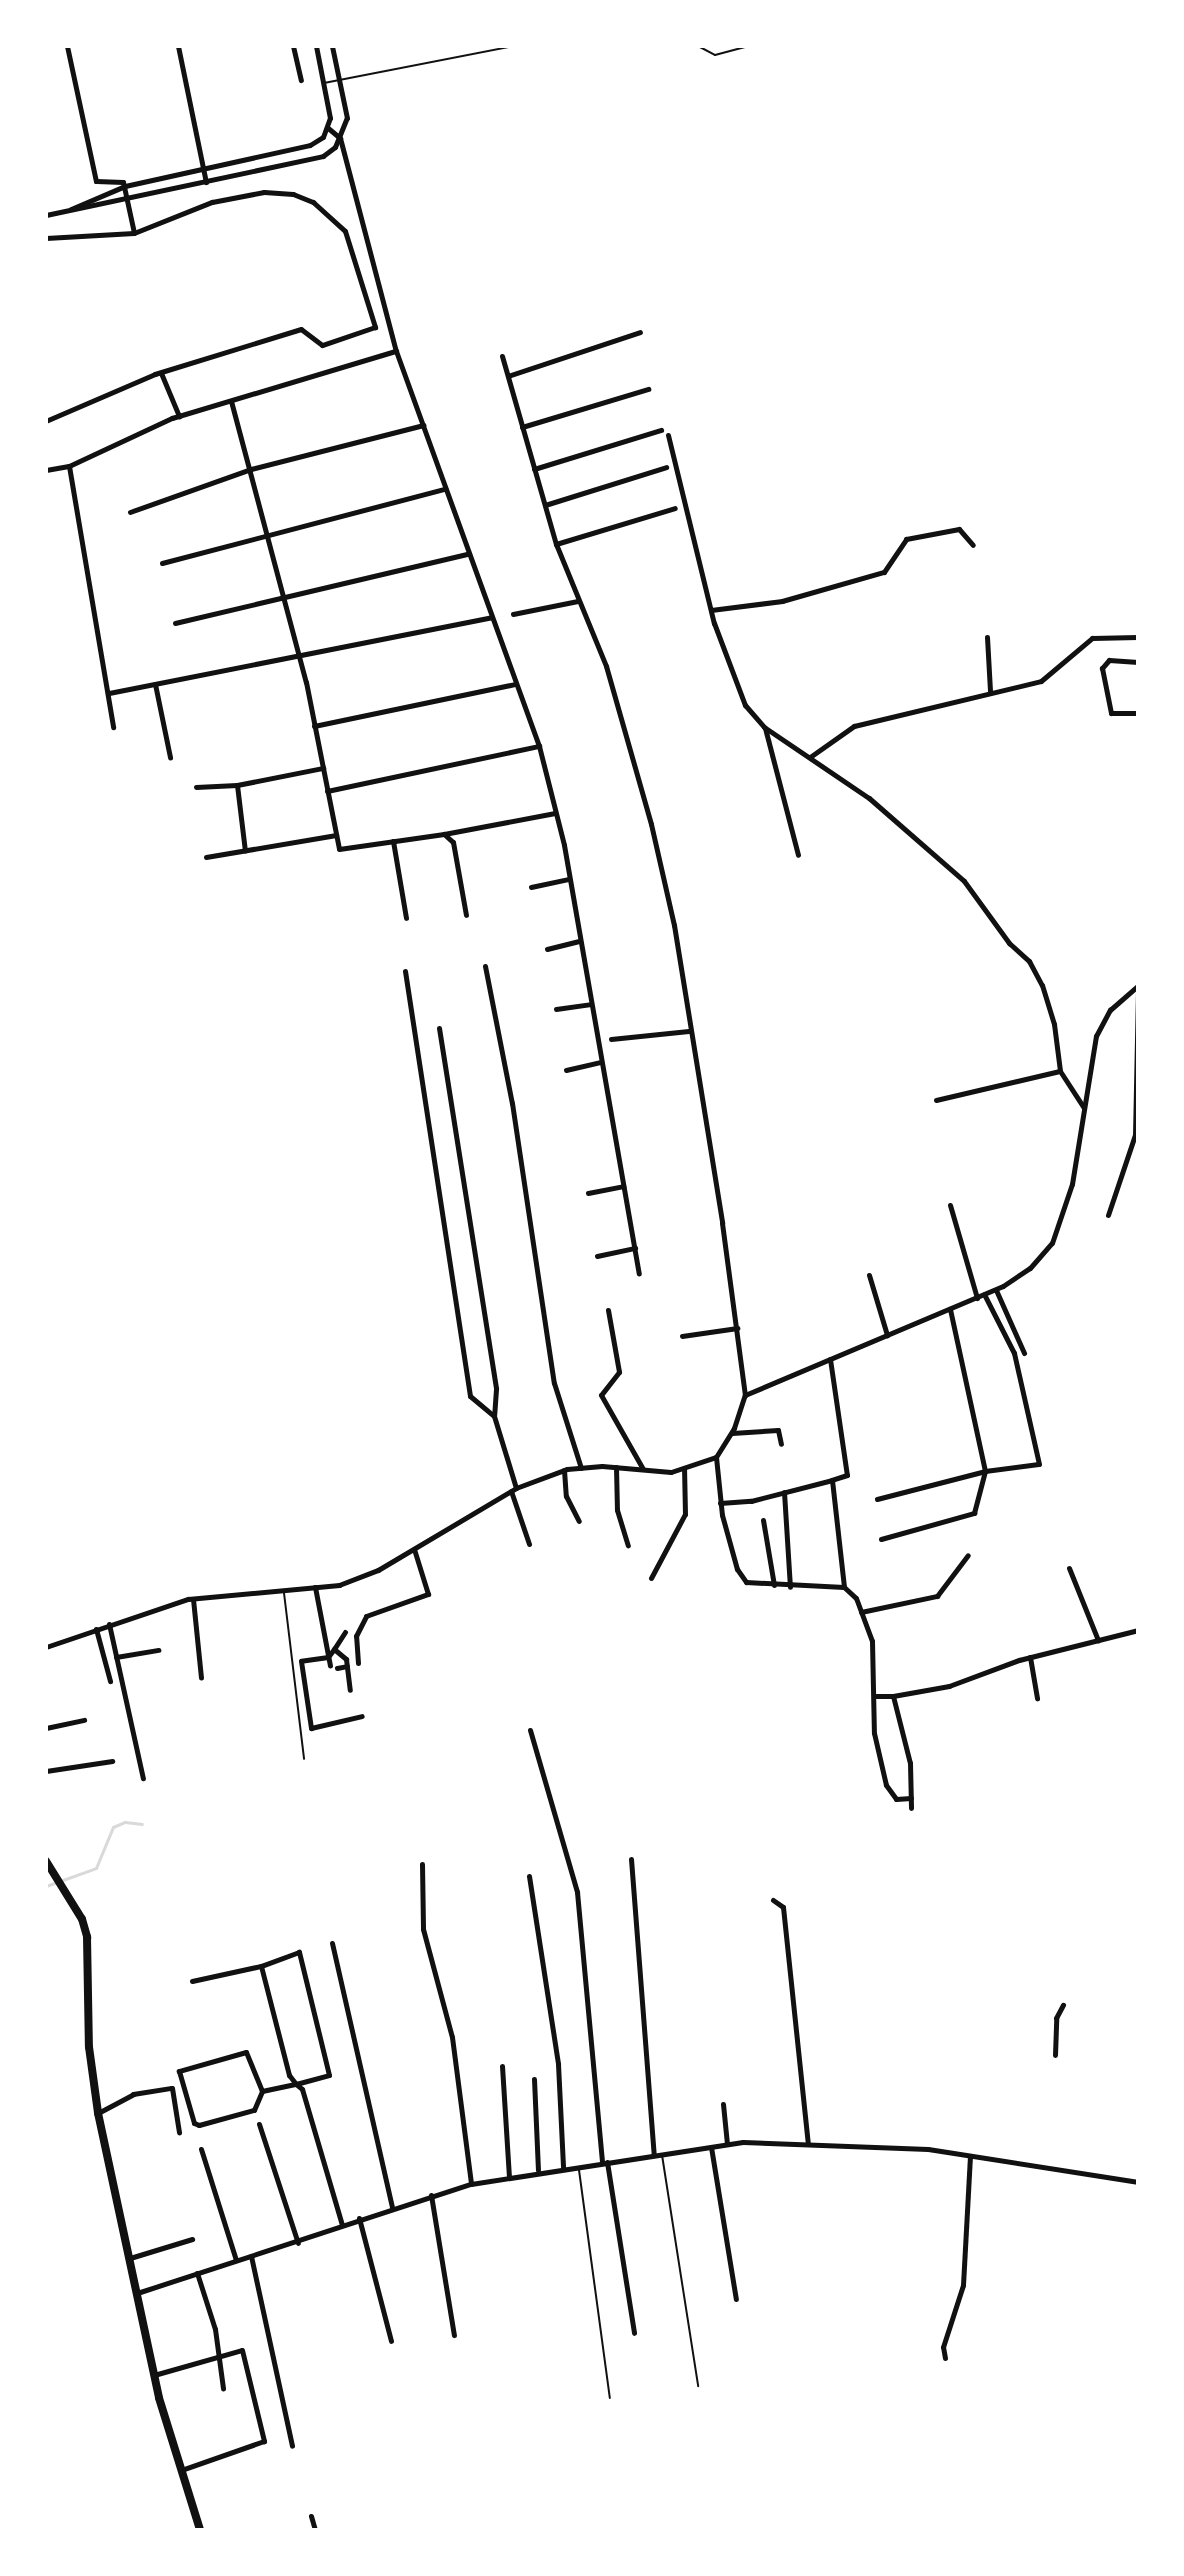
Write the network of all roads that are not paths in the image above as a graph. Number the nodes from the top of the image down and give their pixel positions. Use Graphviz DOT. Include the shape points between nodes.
graph roads {
  1 [pos="67,46"];
  2 [pos="178,46"];
  3 [pos="293,46"];
  4 [pos="316,46"];
  5 [pos="332,46"];
  6 [pos="514,46"];
  7 [pos="698,46"];
  8 [pos="749,46"];
  9 [pos="301,80"];
  10 [pos="339,80"];
  11 [pos="323,83"];
  12 [pos="328,128"];
  13 [pos="340,138"];
  14 [pos="202,168"];
  15 [pos="206,182"];
  16 [pos="125,186"];
  17 [pos="127,199"];
  18 [pos="71,209"];
  19 [pos="46,215"];
  20 [pos="134,233"];
  21 [pos="46,238"];
  22 [pos="640,332"];
  23 [pos="396,351"];
  24 [pos="502,356"];
  25 [pos="161,372"];
  26 [pos="508,376"];
  27 [pos="648,389"];
  28 [pos="231,401"];
  29 [pos="179,416"];
  30 [pos="46,421"];
  31 [pos="423,425"];
  32 [pos="522,427"];
  33 [pos="661,430"];
  34 [pos="668,435"];
  35 [pos="69,466"];
  36 [pos="666,467"];
  37 [pos="251,469"];
  38 [pos="534,469"];
  39 [pos="46,470"];
  40 [pos="445,489"];
  41 [pos="545,505"];
  42 [pos="675,508"];
  43 [pos="130,512"];
  44 [pos="268,532"];
  45 [pos="556,544"];
  46 [pos="973,545"];
  47 [pos="468,554"];
  48 [pos="162,563"];
  49 [pos="285,599"];
  50 [pos="578,601"];
  51 [pos="711,610"];
  52 [pos="513,614"];
  53 [pos="492,617"];
  54 [pos="175,623"];
  55 [pos="987,637"];
  56 [pos="1138,637"];
  57 [pos="300,658"];
  58 [pos="1138,662"];
  59 [pos="155,684"];
  60 [pos="515,684"];
  61 [pos="990,691"];
  62 [pos="109,693"];
  63 [pos="1138,713"];
  64 [pos="314,726"];
  65 [pos="113,727"];
  66 [pos="764,727"];
  67 [pos="539,746"];
  68 [pos="170,757"];
  69 [pos="810,757"];
  70 [pos="323,768"];
  71 [pos="237,785"];
  72 [pos="196,787"];
  73 [pos="327,791"];
  74 [pos="555,813"];
  75 [pos="444,834"];
  76 [pos="336,835"];
  77 [pos="393,841"];
  78 [pos="245,851"];
  79 [pos="798,855"];
  80 [pos="206,857"];
  81 [pos="569,879"];
  82 [pos="531,887"];
  83 [pos="466,915"];
  84 [pos="406,918"];
  85 [pos="578,941"];
  86 [pos="547,949"];
  87 [pos="485,966"];
  88 [pos="405,971"];
  89 [pos="1138,986"];
  90 [pos="591,1004"];
  91 [pos="556,1009"];
  92 [pos="439,1028"];
  93 [pos="689,1031"];
  94 [pos="611,1039"];
  95 [pos="601,1062"];
  96 [pos="566,1070"];
  97 [pos="1060,1071"];
  98 [pos="936,1100"];
  99 [pos="1084,1109"];
  100 [pos="623,1186"];
  101 [pos="588,1193"];
  102 [pos="950,1205"];
  103 [pos="1108,1215"];
  104 [pos="635,1248"];
  105 [pos="597,1256"];
  106 [pos="639,1273"];
  107 [pos="869,1275"];
  108 [pos="996,1290"];
  109 [pos="984,1294"];
  110 [pos="977,1298"];
  111 [pos="950,1309"];
  112 [pos="608,1310"];
  113 [pos="737,1328"];
  114 [pos="887,1335"];
  115 [pos="682,1336"];
  116 [pos="1024,1353"];
  117 [pos="830,1359"];
  118 [pos="745,1395"];
  119 [pos="494,1416"];
  120 [pos="731,1433"];
  121 [pos="781,1444"];
  122 [pos="716,1457"];
  123 [pos="616,1467"];
  124 [pos="581,1468"];
  125 [pos="684,1468"];
  126 [pos="564,1470"];
  127 [pos="644,1470"];
  128 [pos="985,1471"];
  129 [pos="832,1480"];
  130 [pos="513,1490"];
  131 [pos="784,1492"];
  132 [pos="877,1499"];
  133 [pos="720,1503"];
  134 [pos="763,1520"];
  135 [pos="579,1521"];
  136 [pos="881,1539"];
  137 [pos="529,1544"];
  138 [pos="628,1545"];
  139 [pos="414,1549"];
  140 [pos="968,1555"];
  141 [pos="1069,1568"];
  142 [pos="651,1578"];
  143 [pos="774,1585"];
  144 [pos="315,1587"];
  145 [pos="790,1587"];
  146 [pos="844,1587"];
  147 [pos="284,1590"];
  148 [pos="193,1599"];
  149 [pos="861,1612"];
  150 [pos="109,1624"];
  151 [pos="96,1629"];
  152 [pos="1138,1630"];
  153 [pos="345,1632"];
  154 [pos="1098,1640"];
  155 [pos="46,1647"];
  156 [pos="334,1649"];
  157 [pos="158,1650"];
  158 [pos="116,1657"];
  159 [pos="328,1657"];
  160 [pos="1030,1657"];
  161 [pos="358,1663"];
  162 [pos="347,1666"];
  163 [pos="201,1678"];
  164 [pos="110,1681"];
  165 [pos="350,1690"];
  166 [pos="876,1696"];
  167 [pos="893,1696"];
  168 [pos="1037,1698"];
  169 [pos="362,1716"];
  170 [pos="84,1720"];
  171 [pos="46,1728"];
  172 [pos="530,1730"];
  173 [pos="304,1759"];
  174 [pos="112,1761"];
  175 [pos="46,1771"];
  176 [pos="143,1778"];
  177 [pos="911,1798"];
  178 [pos="911,1808"];
  179 [pos="631,1859"];
  180 [pos="46,1861"];
  181 [pos="422,1864"];
  182 [pos="529,1876"];
  183 [pos="773,1900"];
  184 [pos="332,1943"];
  185 [pos="261,1966"];
  186 [pos="192,1981"];
  187 [pos="1063,2005"];
  188 [pos="1055,2055"];
  189 [pos="502,2066"];
  190 [pos="534,2079"];
  191 [pos="296,2084"];
  192 [pos="262,2091"];
  193 [pos="723,2104"];
  194 [pos="98,2113"];
  195 [pos="259,2124"];
  196 [pos="179,2132"];
  197 [pos="727,2144"];
  198 [pos="808,2144"];
  199 [pos="711,2147"];
  200 [pos="201,2149"];
  201 [pos="658,2155"];
  202 [pos="970,2156"];
  203 [pos="604,2162"];
  204 [pos="578,2166"];
  205 [pos="563,2167"];
  206 [pos="538,2170"];
  207 [pos="509,2176"];
  208 [pos="1138,2182"];
  209 [pos="471,2184"];
  210 [pos="431,2195"];
  211 [pos="392,2207"];
  212 [pos="359,2218"];
  213 [pos="342,2225"];
  214 [pos="192,2239"];
  215 [pos="298,2243"];
  216 [pos="251,2256"];
  217 [pos="129,2259"];
  218 [pos="236,2260"];
  219 [pos="197,2273"];
  220 [pos="136,2293"];
  221 [pos="736,2299"];
  222 [pos="634,2333"];
  223 [pos="454,2335"];
  224 [pos="391,2341"];
  225 [pos="218,2357"];
  226 [pos="945,2358"];
  227 [pos="154,2375"];
  228 [pos="698,2386"];
  229 [pos="223,2388"];
  230 [pos="610,2398"];
  231 [pos="292,2446"];
  232 [pos="180,2471"];
  233 [pos="311,2516"];
  234 [pos="200,2530"];
  235 [pos="315,2530"];
  1 -- 16 [label="street" via="96,181"];
  2 -- 14 [label="street"];
  3 -- 9 [label="street"];
  4 -- 11 [label="street"];
  5 -- 10 [label="street"];
  6 -- 10 [label="lane"];
  7 -- 8 [label="lane" via="715,55"];
  10 -- 11 [label="lane"];
  10 -- 13 [label="street" via="347,118"];
  11 -- 12 [label="street"];
  12 -- 13 [label="street"];
  12 -- 14 [label="street" via="310,145"];
  13 -- 15 [label="street" via="323,156"];
  13 -- 23 [label="street"];
  14 -- 15 [label="street"];
  14 -- 16 [label="street"];
  15 -- 17 [label="street"];
  16 -- 17 [label="street"];
  16 -- 18 [label="street"];
  17 -- 18 [label="street"];
  17 -- 20 [label="street"];
  18 -- 19 [label="street"];
  20 -- 21 [label="street"];
  20 -- 25 [label="street" via="212,202 264,192 293,194 313,202 345,231 375,327 322,345 301,329"];
  22 -- 26 [label="street"];
  23 -- 28 [label="street"];
  23 -- 31 [label="street"];
  24 -- 26 [label="street"];
  25 -- 29 [label="street"];
  25 -- 30 [label="street"];
  26 -- 32 [label="street"];
  27 -- 32 [label="street"];
  28 -- 29 [label="street"];
  28 -- 37 [label="street"];
  29 -- 35 [label="street"];
  31 -- 37 [label="street"];
  31 -- 40 [label="street"];
  32 -- 38 [label="street"];
  33 -- 38 [label="street"];
  34 -- 51 [label="street"];
  35 -- 39 [label="street"];
  35 -- 62 [label="street"];
  36 -- 41 [label="street"];
  37 -- 43 [label="street"];
  37 -- 44 [label="street"];
  38 -- 41 [label="street"];
  40 -- 44 [label="street"];
  40 -- 47 [label="street"];
  41 -- 45 [label="street"];
  42 -- 45 [label="street"];
  44 -- 48 [label="street"];
  44 -- 49 [label="street"];
  45 -- 50 [label="street"];
  46 -- 51 [label="street" via="959,529 906,539 884,572 782,601"];
  47 -- 49 [label="street"];
  47 -- 53 [label="street"];
  49 -- 54 [label="street"];
  49 -- 57 [label="street"];
  50 -- 52 [label="street"];
  50 -- 93 [label="street" via="606,666 651,824"];
  51 -- 66 [label="street" via="745,705"];
  53 -- 57 [label="street"];
  53 -- 60 [label="street"];
  55 -- 61 [label="street"];
  56 -- 61 [label="street" via="1092,638 1041,681"];
  57 -- 59 [label="street"];
  57 -- 64 [label="street"];
  58 -- 63 [label="street" via="1109,660 1102,668 1111,713"];
  59 -- 62 [label="street"];
  59 -- 68 [label="street"];
  60 -- 64 [label="street"];
  60 -- 67 [label="street"];
  61 -- 69 [label="street" via="854,726"];
  62 -- 65 [label="street"];
  64 -- 70 [label="street"];
  66 -- 69 [label="street"];
  66 -- 79 [label="street"];
  67 -- 73 [label="street"];
  67 -- 74 [label="street"];
  69 -- 97 [label="street" via="939,856 1029,961 1054,1024"];
  70 -- 71 [label="street"];
  70 -- 73 [label="street"];
  71 -- 72 [label="street"];
  71 -- 78 [label="street"];
  73 -- 76 [label="street"];
  74 -- 75 [label="street"];
  74 -- 81 [label="street"];
  75 -- 77 [label="street"];
  75 -- 83 [label="street" via="453,842"];
  76 -- 77 [label="street" via="339,849"];
  76 -- 78 [label="street"];
  77 -- 84 [label="street"];
  78 -- 80 [label="street"];
  81 -- 82 [label="street"];
  81 -- 85 [label="street"];
  85 -- 86 [label="street"];
  85 -- 90 [label="street"];
  87 -- 124 [label="street" via="554,1383"];
  88 -- 119 [label="street" via="470,1396"];
  89 -- 99 [label="street" via="1110,1010 1096,1036"];
  89 -- 103 [label="street" via="1135,1135"];
  90 -- 91 [label="street"];
  90 -- 95 [label="street"];
  92 -- 119 [label="street" via="496,1389"];
  93 -- 94 [label="street"];
  93 -- 113 [label="street"];
  95 -- 96 [label="street"];
  95 -- 100 [label="street"];
  97 -- 98 [label="street"];
  97 -- 99 [label="street"];
  99 -- 108 [label="street" via="1072,1184 1052,1243 1030,1268"];
  100 -- 101 [label="street"];
  100 -- 104 [label="street"];
  102 -- 110 [label="street"];
  104 -- 105 [label="street"];
  104 -- 106 [label="street"];
  107 -- 114 [label="street"];
  108 -- 109 [label="street"];
  108 -- 116 [label="street"];
  109 -- 110 [label="street"];
  109 -- 128 [label="street" via="1014,1353 1039,1464"];
  110 -- 111 [label="street"];
  111 -- 114 [label="street"];
  111 -- 128 [label="street"];
  112 -- 127 [label="street" via="619,1372 601,1395"];
  113 -- 115 [label="street"];
  113 -- 118 [label="street"];
  114 -- 117 [label="street"];
  117 -- 118 [label="street"];
  117 -- 129 [label="street" via="847,1475"];
  118 -- 120 [label="street"];
  119 -- 130 [label="street"];
  120 -- 121 [label="street" via="778,1430"];
  120 -- 122 [label="street"];
  122 -- 125 [label="street"];
  122 -- 133 [label="street"];
  123 -- 124 [label="street"];
  123 -- 127 [label="street"];
  123 -- 138 [label="street" via="617,1510"];
  124 -- 126 [label="street"];
  125 -- 127 [label="street"];
  125 -- 142 [label="street" via="685,1514"];
  126 -- 130 [label="street"];
  126 -- 135 [label="street" via="566,1496"];
  128 -- 132 [label="street"];
  128 -- 136 [label="street" via="974,1513"];
  129 -- 131 [label="street"];
  129 -- 146 [label="street"];
  130 -- 137 [label="street"];
  130 -- 139 [label="street"];
  131 -- 133 [label="street"];
  131 -- 145 [label="street"];
  133 -- 143 [label="street" via="737,1569 746,1582"];
  134 -- 143 [label="street"];
  139 -- 144 [label="street" via="352,1580"];
  139 -- 161 [label="street" via="428,1594 366,1616 356,1636"];
  140 -- 149 [label="street" via="937,1596"];
  141 -- 154 [label="street"];
  143 -- 145 [label="street"];
  144 -- 147 [label="street"];
  144 -- 159 [label="street"];
  145 -- 146 [label="street"];
  146 -- 149 [label="street"];
  147 -- 148 [label="street"];
  147 -- 173 [label="lane"];
  148 -- 150 [label="street"];
  148 -- 163 [label="street"];
  149 -- 166 [label="street" via="872,1641"];
  150 -- 151 [label="street"];
  150 -- 158 [label="street"];
  151 -- 155 [label="street"];
  151 -- 164 [label="street"];
  152 -- 154 [label="street"];
  153 -- 156 [label="street"];
  154 -- 160 [label="street"];
  156 -- 159 [label="street"];
  156 -- 162 [label="street"];
  157 -- 158 [label="street"];
  158 -- 176 [label="street"];
  159 -- 162 [label="street" via="334,1667"];
  159 -- 169 [label="street" via="301,1661 311,1728"];
  160 -- 167 [label="street" via="949,1686"];
  160 -- 168 [label="street"];
  162 -- 165 [label="street"];
  166 -- 167 [label="street"];
  166 -- 177 [label="street" via="874,1733 886,1785 896,1799"];
  167 -- 177 [label="street" via="910,1763"];
  170 -- 171 [label="street"];
  172 -- 203 [label="street" via="577,1892"];
  174 -- 175 [label="street"];
  177 -- 178 [label="street"];
  179 -- 201 [label="street"];
  180 -- 194 [label="main road" via="82,1919 90,1956 89,2047"];
  181 -- 209 [label="street" via="423,1929 452,2037"];
  182 -- 205 [label="street" via="558,2064"];
  183 -- 198 [label="street" via="783,1907"];
  184 -- 211 [label="street"];
  185 -- 186 [label="street"];
  185 -- 191 [label="street"];
  185 -- 191 [label="street" via="299,1952 329,2075"];
  187 -- 188 [label="street" via="1056,2018"];
  189 -- 207 [label="street"];
  190 -- 206 [label="street"];
  191 -- 192 [label="street"];
  191 -- 213 [label="street" via="302,2089"];
  192 -- 192 [label="street" via="254,2110 199,2125 179,2071 246,2052"];
  193 -- 197 [label="street"];
  194 -- 196 [label="street" via="133,2094 172,2088"];
  194 -- 217 [label="main road"];
  195 -- 215 [label="street"];
  197 -- 198 [label="street"];
  197 -- 199 [label="street"];
  198 -- 202 [label="street"];
  199 -- 201 [label="street"];
  199 -- 221 [label="street"];
  200 -- 218 [label="street"];
  201 -- 203 [label="street"];
  201 -- 228 [label="lane"];
  202 -- 208 [label="street"];
  202 -- 226 [label="street" via="963,2285 943,2347"];
  203 -- 204 [label="street"];
  203 -- 222 [label="street"];
  204 -- 205 [label="street"];
  204 -- 230 [label="lane"];
  205 -- 206 [label="street"];
  206 -- 207 [label="street"];
  207 -- 209 [label="street"];
  209 -- 210 [label="street"];
  210 -- 211 [label="street"];
  210 -- 223 [label="street"];
  211 -- 212 [label="street"];
  212 -- 213 [label="street"];
  212 -- 224 [label="street"];
  213 -- 215 [label="street"];
  214 -- 217 [label="street"];
  215 -- 216 [label="street"];
  216 -- 218 [label="street"];
  216 -- 231 [label="street"];
  217 -- 220 [label="main road"];
  218 -- 219 [label="street"];
  219 -- 220 [label="street"];
  219 -- 225 [label="street"];
  220 -- 227 [label="main road"];
  225 -- 227 [label="street"];
  225 -- 229 [label="street"];
  225 -- 232 [label="street" via="242,2350 264,2441"];
  227 -- 232 [label="main road"];
  232 -- 234 [label="main road"];
  233 -- 235 [label="street"];
}
